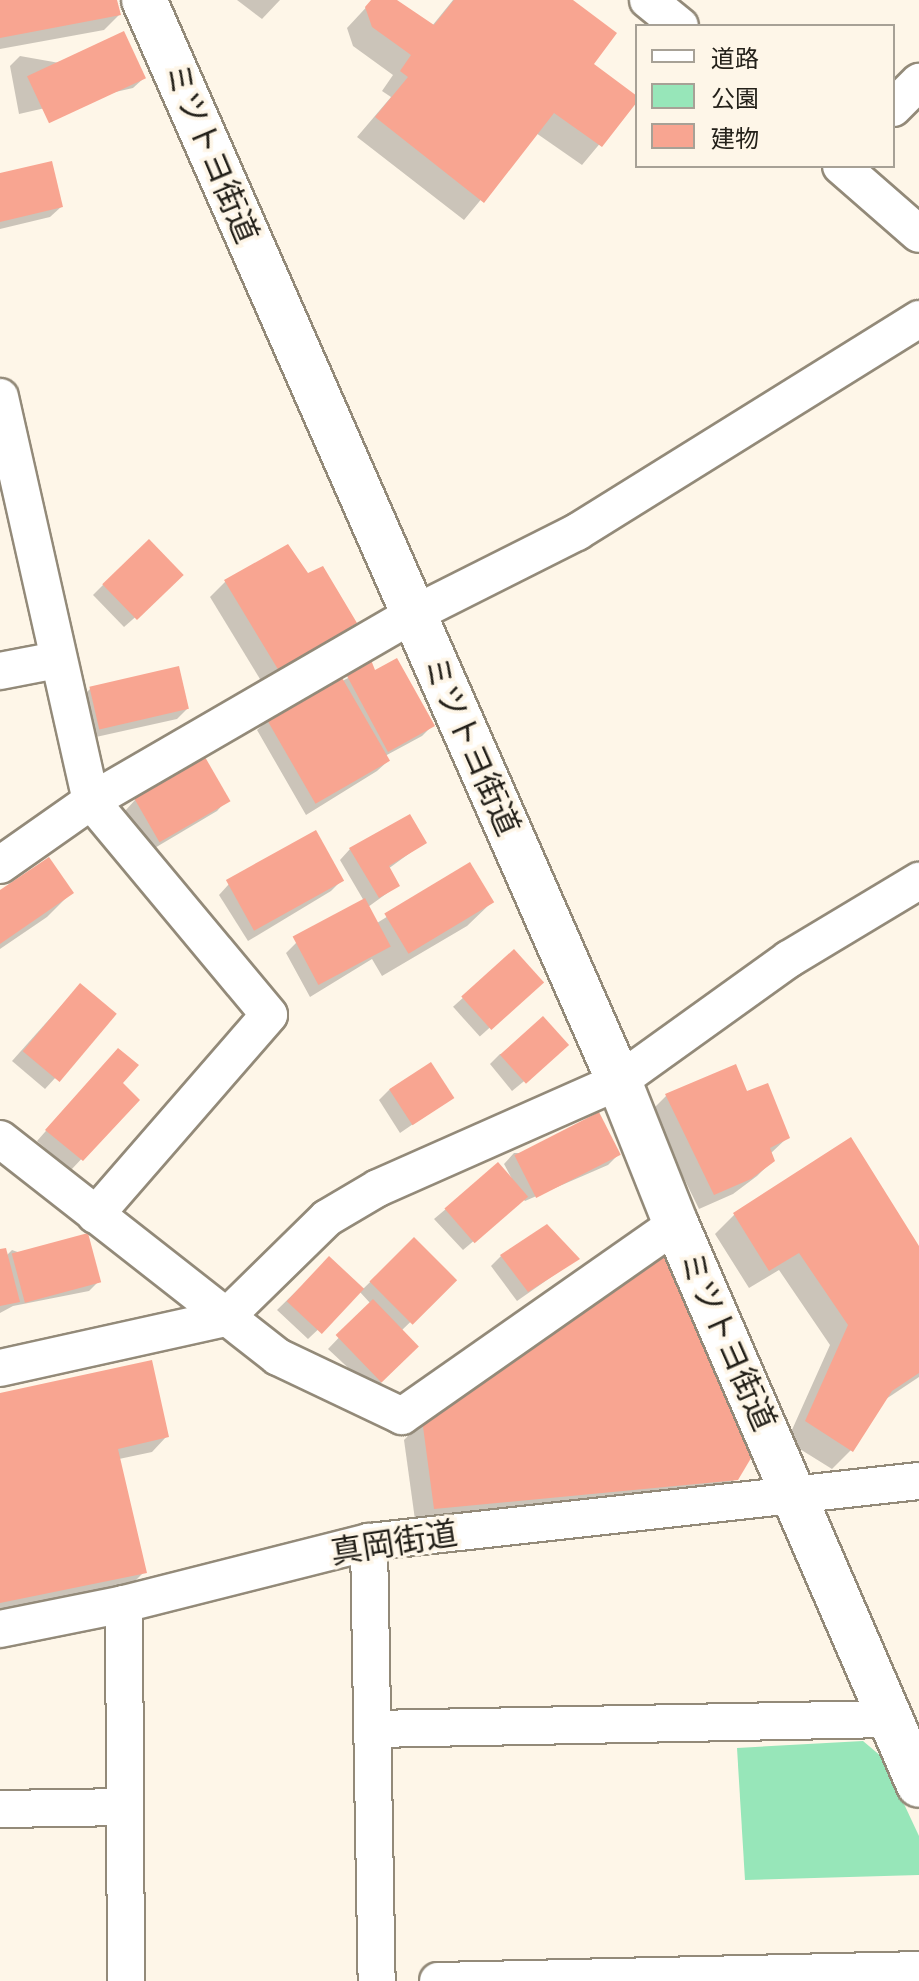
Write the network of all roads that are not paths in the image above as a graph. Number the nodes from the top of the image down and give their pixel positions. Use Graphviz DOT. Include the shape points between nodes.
graph roads {
  1 [pos="144,0"];
  2 [pos="648,0"];
  3 [pos="678,24"];
  4 [pos="919,82"];
  5 [pos="895,106"];
  6 [pos="843,168"];
  7 [pos="919,234"];
  8 [pos="919,319"];
  9 [pos="0,397"];
  10 [pos="4,438"];
  11 [pos="412,615"];
  12 [pos="57,660"];
  13 [pos="0,671"];
  14 [pos="91,801"];
  15 [pos="0,865"];
  16 [pos="919,881"];
  17 [pos="619,1081"];
  18 [pos="0,1139"];
  19 [pos="95,1215"];
  20 [pos="676,1224"];
  21 [pos="225,1318"];
  22 [pos="0,1368"];
  23 [pos="919,1481"];
  24 [pos="794,1494"];
  25 [pos="369,1542"];
  26 [pos="124,1604"];
  27 [pos="0,1629"];
  28 [pos="891,1719"];
  29 [pos="373,1729"];
  30 [pos="919,1785"];
  31 [pos="125,1807"];
  32 [pos="0,1809"];
  33 [pos="919,1970"];
  34 [pos="126,1981"];
  35 [pos="377,1981"];
  36 [pos="438,1981"];
  1 -- 11 [label="street, ミツトヨ街道"];
  2 -- 3 [label="street"];
  4 -- 5 [label="street"];
  6 -- 7 [label="street"];
  8 -- 11 [label="street" via="577,532"];
  9 -- 10 [label="street"];
  10 -- 12 [label="street"];
  11 -- 14 [label="street"];
  11 -- 17 [label="street, ミツトヨ街道"];
  12 -- 13 [label="street"];
  12 -- 14 [label="street"];
  14 -- 15 [label="street"];
  14 -- 19 [label="street" via="269,1015"];
  16 -- 17 [label="street" via="789,959"];
  17 -- 20 [label="street, ミツトヨ街道"];
  17 -- 21 [label="street" via="378,1188 327,1218"];
  18 -- 19 [label="street"];
  19 -- 21 [label="street"];
  20 -- 21 [label="street" via="402,1416 278,1357"];
  20 -- 24 [label="street, ミツトヨ街道"];
  21 -- 22 [label="street"];
  23 -- 24 [label="street, 真岡街道"];
  24 -- 25 [label="street, 真岡街道"];
  24 -- 28 [label="street, ミツトヨ街道"];
  25 -- 26 [label="street, 真岡街道"];
  25 -- 29 [label="street"];
  26 -- 27 [label="street, 真岡街道"];
  26 -- 31 [label="street"];
  28 -- 29 [label="street"];
  28 -- 30 [label="street, ミツトヨ街道"];
  29 -- 35 [label="street"];
  31 -- 32 [label="street"];
  31 -- 34 [label="street"];
  33 -- 36 [label="street"];
}
